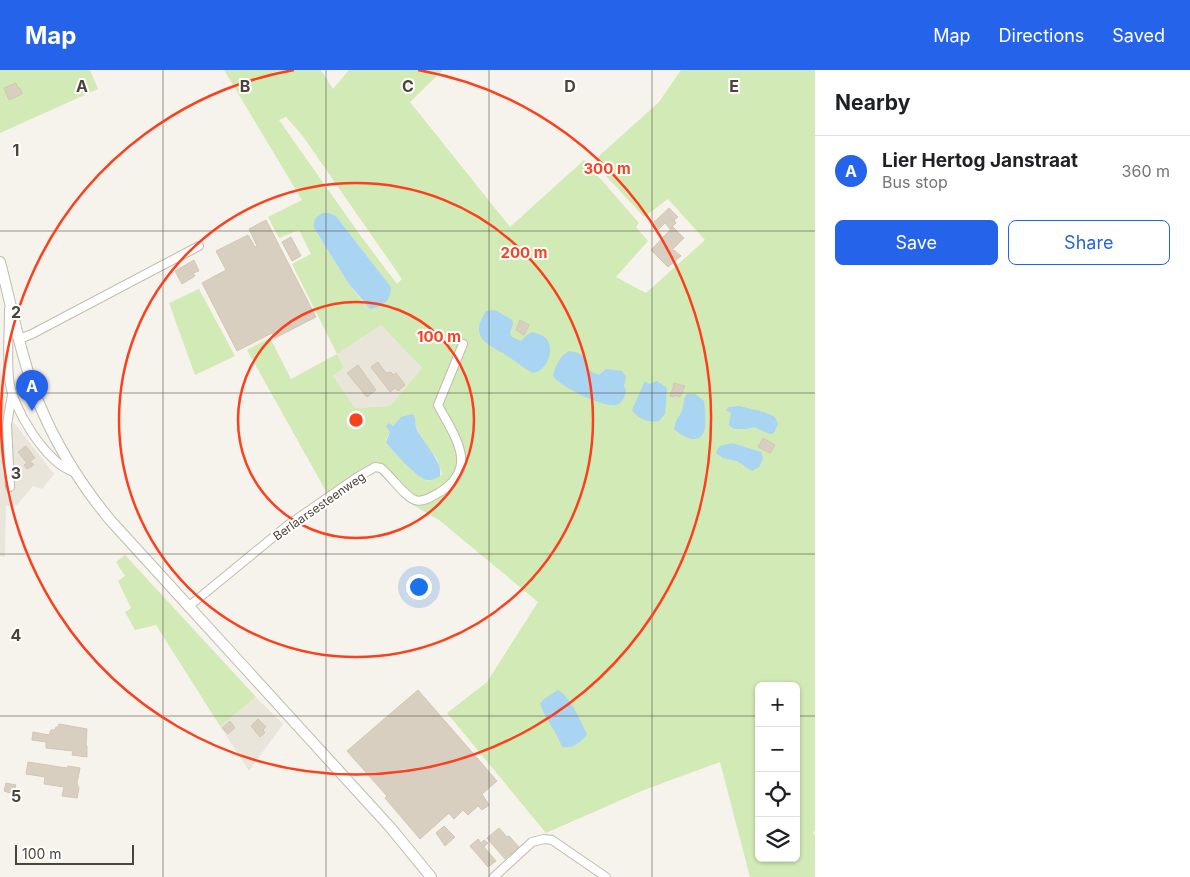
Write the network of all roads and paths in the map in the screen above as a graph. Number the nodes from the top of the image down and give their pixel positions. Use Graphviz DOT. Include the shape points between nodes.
graph roads {
  1 [pos="199,246"];
  2 [pos="0,262"];
  3 [pos="8,296"];
  4 [pos="19,339"];
  5 [pos="463,344"];
  6 [pos="12,393"];
  7 [pos="74,472"];
  8 [pos="10,487"];
  9 [pos="188,607"];
  10 [pos="431,877"];
  11 [pos="494,877"];
  12 [pos="606,877"];
  1 -- 4 [label="street"];
  2 -- 3 [label="street"];
  3 -- 4 [label="street"];
  3 -- 6 [label="street"];
  4 -- 7 [label="street" via="38,401"];
  5 -- 9 [label="street, Berlaarsesteenweg" via="438,405 462,454 462,464 450,484 429,498 415,500 381,468 375,467 288,525"];
  6 -- 7 [label="street" via="30,432 47,452"];
  6 -- 8 [label="street" via="7,425"];
  7 -- 9 [label="street" via="111,521"];
  9 -- 10 [label="street" via="390,827"];
  11 -- 12 [label="street" via="532,842 544,839 552,840"];
}
